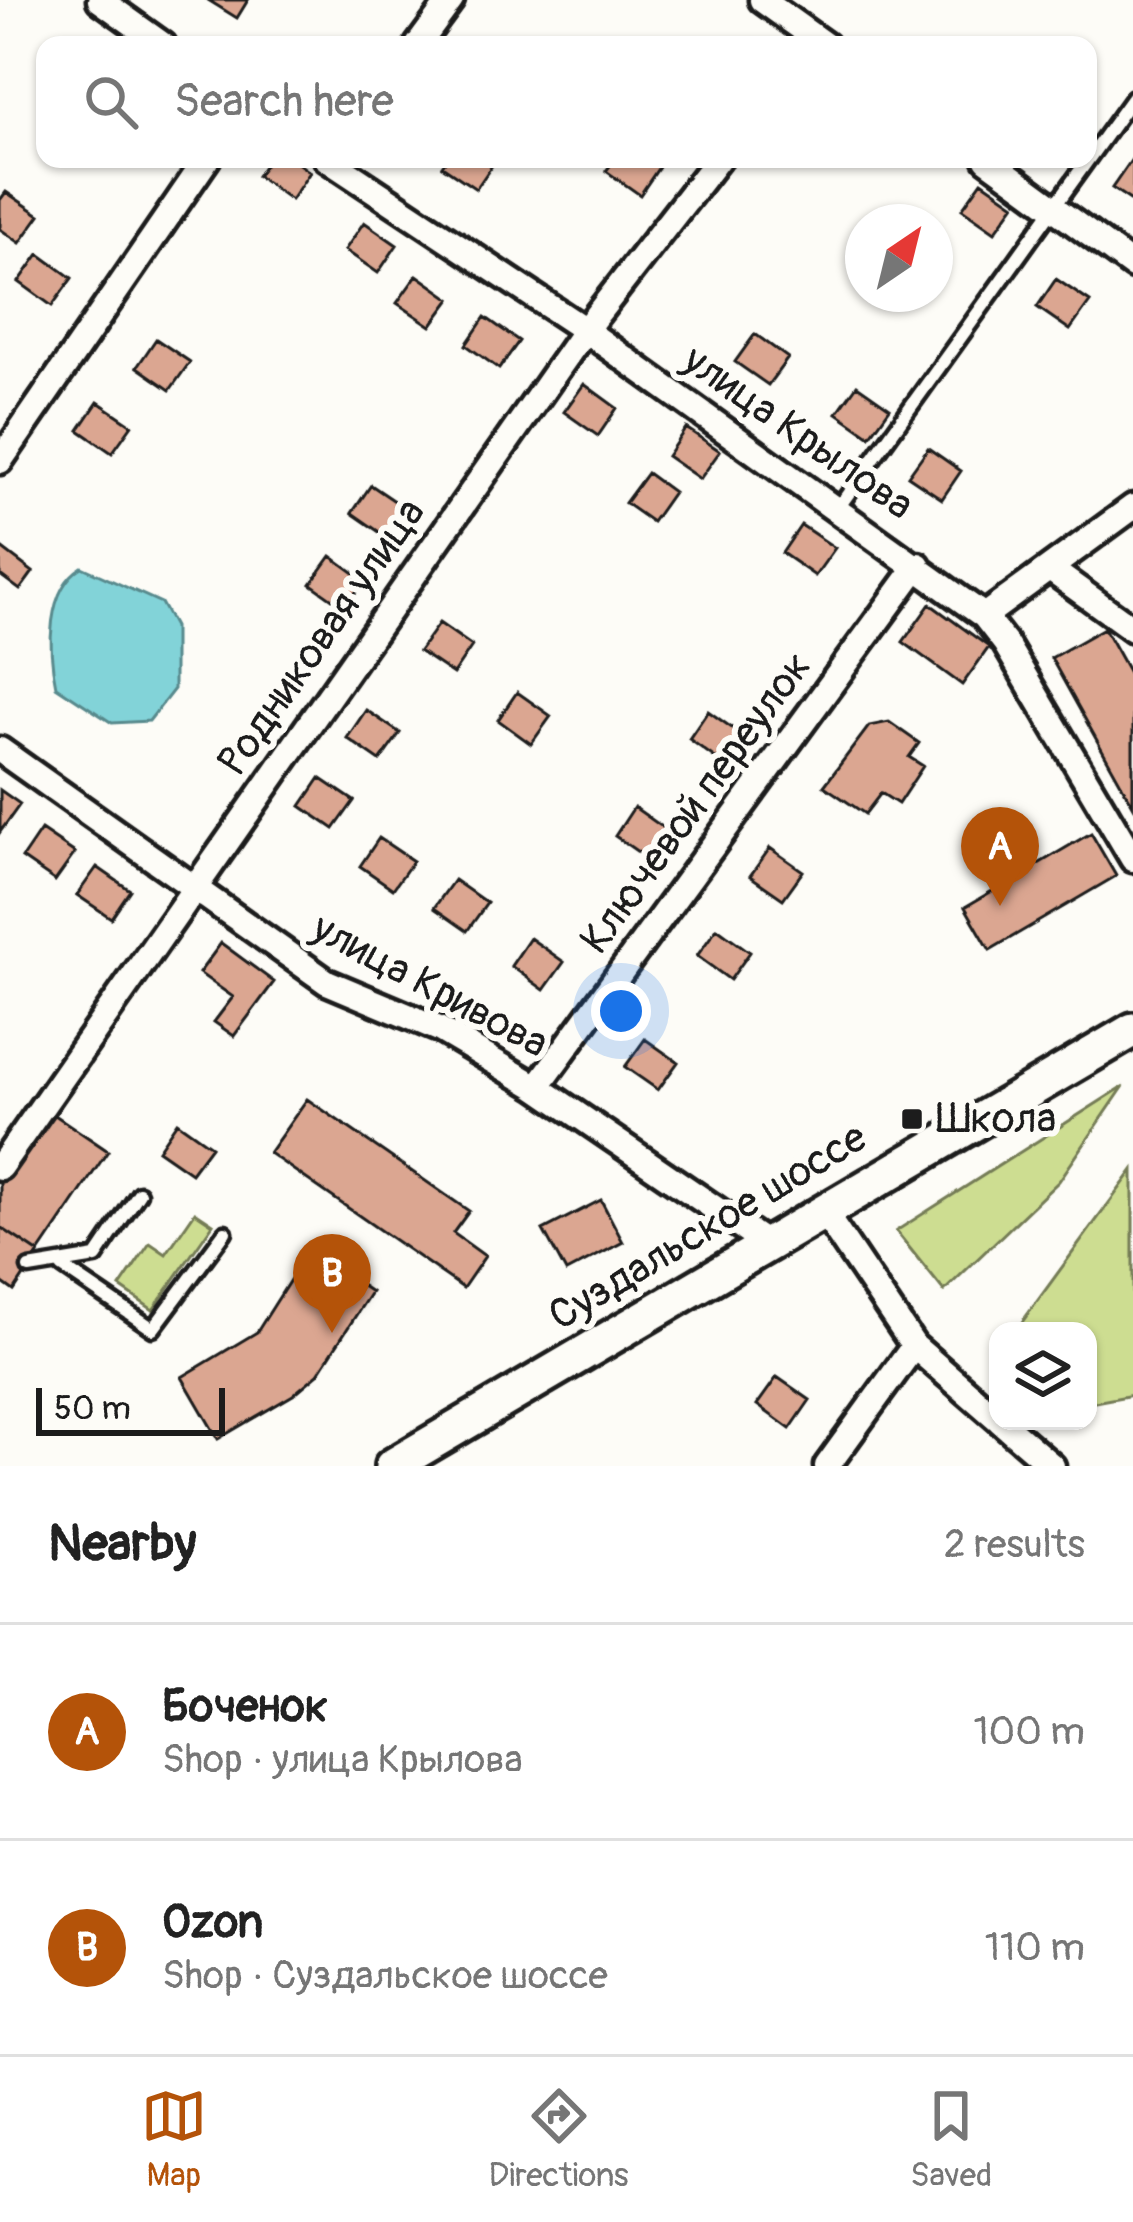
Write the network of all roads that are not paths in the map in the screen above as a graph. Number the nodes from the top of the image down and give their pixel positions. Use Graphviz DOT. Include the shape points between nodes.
graph roads {
  1 [pos="100,0"];
  2 [pos="451,0"];
  3 [pos="762,0"];
  4 [pos="150,36"];
  5 [pos="425,36"];
  6 [pos="807,36"];
  7 [pos="1133,97"];
  8 [pos="1097,147"];
  9 [pos="201,168"];
  10 [pos="345,168"];
  11 [pos="711,168"];
  12 [pos="1000,168"];
  13 [pos="1082,168"];
  14 [pos="1054,207"];
  15 [pos="1133,266"];
  16 [pos="585,331"];
  17 [pos="0,461"];
  18 [pos="1133,507"];
  19 [pos="838,508"];
  20 [pos="918,565"];
  21 [pos="1050,568"];
  22 [pos="984,616"];
  23 [pos="1133,629"];
  24 [pos="0,750"];
  25 [pos="1133,859"];
  26 [pos="192,888"];
  27 [pos="1133,1030"];
  28 [pos="537,1087"];
  29 [pos="0,1167"];
  30 [pos="139,1193"];
  31 [pos="823,1211"];
  32 [pos="225,1232"];
  33 [pos="767,1244"];
  34 [pos="62,1267"];
  35 [pos="29,1268"];
  36 [pos="914,1346"];
  37 [pos="989,1411"];
  38 [pos="1011,1430"];
  39 [pos="392,1466"];
  40 [pos="827,1466"];
  41 [pos="1052,1466"];
  1 -- 4 [label="street"];
  2 -- 5 [label="street"];
  3 -- 6 [label="street"];
  7 -- 8 [label="lane"];
  9 -- 17 [label="street"];
  10 -- 16 [label="street, улица Крылова"];
  11 -- 16 [label="street, Родниковая улица"];
  12 -- 14 [label="street"];
  13 -- 14 [label="lane"];
  14 -- 15 [label="street"];
  14 -- 19 [label="lane"];
  16 -- 19 [label="street, улица Крылова"];
  16 -- 26 [label="street, Родниковая улица"];
  18 -- 21 [label="street"];
  19 -- 20 [label="street, улица Крылова"];
  20 -- 22 [label="street, улица Крылова"];
  20 -- 28 [label="street, Ключевой переулок"];
  21 -- 22 [label="street"];
  21 -- 23 [label="street"];
  22 -- 25 [label="street, улица Крылова"];
  24 -- 26 [label="street, улица Кривова"];
  26 -- 28 [label="street, улица Кривова" via="327,982 439,1029"];
  26 -- 29 [label="street, Родниковая улица"];
  27 -- 31 [label="main road, Суздальское шоссе"];
  28 -- 33 [label="street, улица Кривова"];
  30 -- 34 [label="lane" via="96,1257"];
  31 -- 33 [label="main road, Суздальское шоссе"];
  31 -- 36 [label="street"];
  32 -- 34 [label="lane" via="153,1329"];
  33 -- 39 [label="main road, Суздальское шоссе"];
  34 -- 35 [label="lane"];
  36 -- 37 [label="street"];
  36 -- 40 [label="street"];
  38 -- 41 [label="street"];
}
